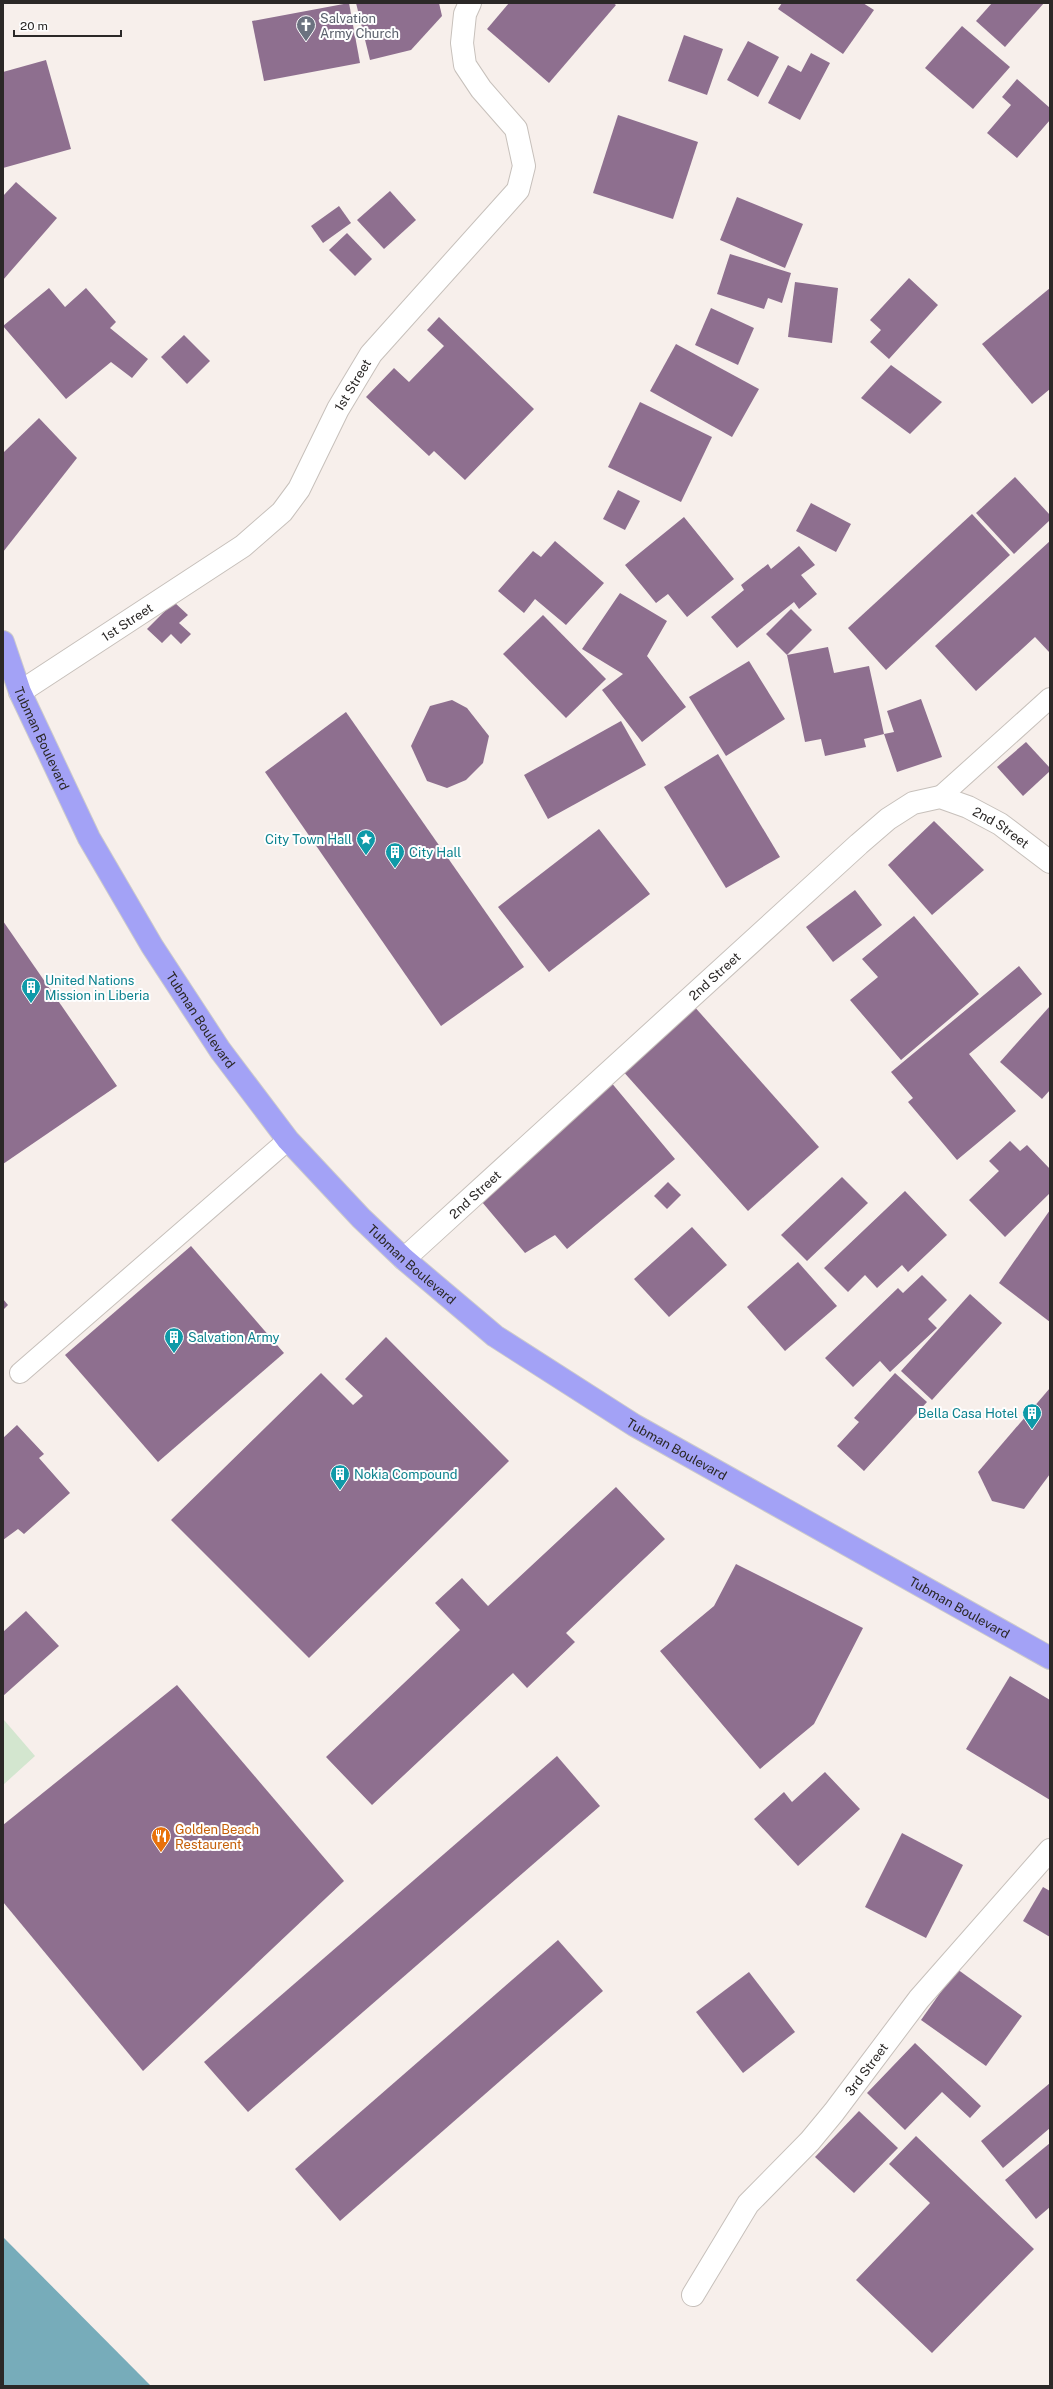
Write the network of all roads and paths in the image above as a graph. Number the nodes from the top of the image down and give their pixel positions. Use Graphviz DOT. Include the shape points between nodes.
graph roads {
  1 [pos="470,3"];
  2 [pos="3,642"];
  3 [pos="20,692"];
  4 [pos="1050,698"];
  5 [pos="940,797"];
  6 [pos="1050,862"];
  7 [pos="288,1140"];
  8 [pos="404,1259"];
  9 [pos="20,1373"];
  10 [pos="1050,1658"];
  11 [pos="1050,1850"];
  12 [pos="693,2295"];
  1 -- 3 [label="street, 1st Street" via="465,14 462,43 465,65 481,89 516,129 524,166 518,190 371,354 342,403 299,488 282,512 243,546"];
  2 -- 3 [label="highway, Tubman Boulevard"];
  3 -- 7 [label="highway, Tubman Boulevard" via="89,838 152,946 220,1050"];
  4 -- 5 [label="lane"];
  5 -- 6 [label="street, 2nd Street" via="968,806 1000,824"];
  5 -- 8 [label="street, 2nd Street" via="912,803 888,819"];
  7 -- 8 [label="highway, Tubman Boulevard" via="361,1218"];
  7 -- 9 [label="lane"];
  8 -- 10 [label="highway, Tubman Boulevard" via="496,1336 634,1425"];
  11 -- 12 [label="street, 3rd Street" via="919,1999 814,2135 748,2204"];
}
